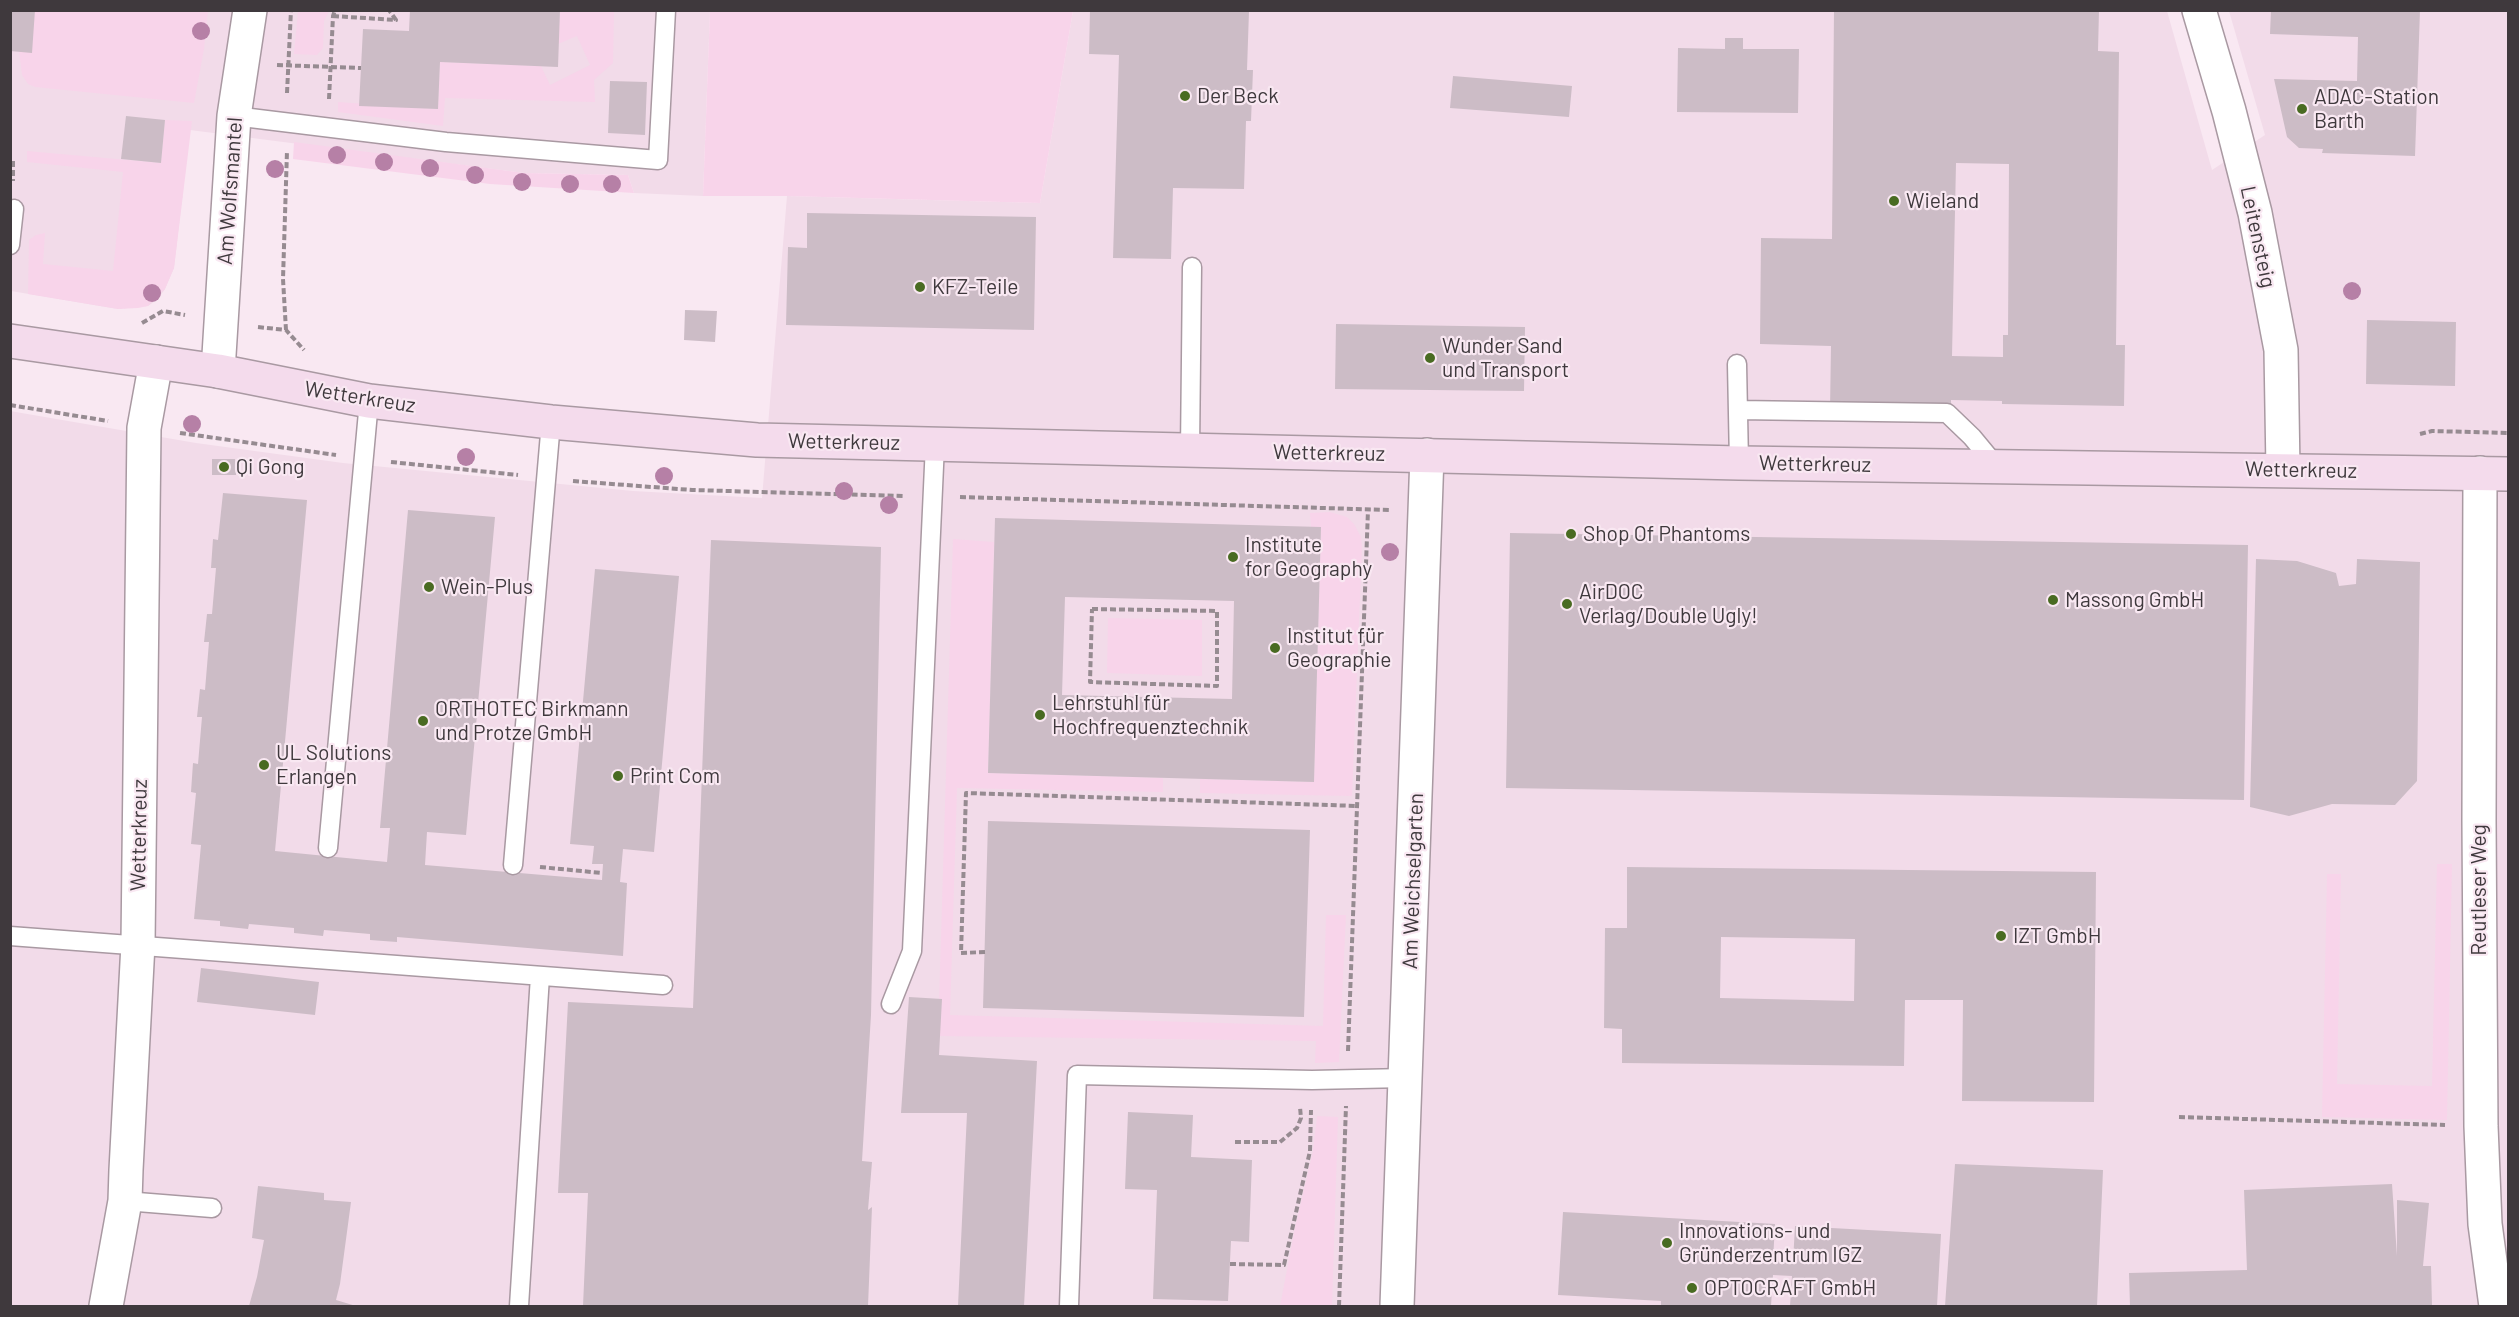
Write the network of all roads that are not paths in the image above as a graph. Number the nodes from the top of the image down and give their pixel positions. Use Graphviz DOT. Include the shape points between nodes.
graph roads {
  1 [pos="250,10"];
  2 [pos="666,10"];
  3 [pos="2199,10"];
  4 [pos="234,116"];
  5 [pos="14,209"];
  6 [pos="10,245"];
  7 [pos="1192,267"];
  8 [pos="10,340"];
  9 [pos="156,362"];
  10 [pos="1737,364"];
  11 [pos="218,371"];
  12 [pos="369,401"];
  13 [pos="1738,410"];
  14 [pos="551,422"];
  15 [pos="935,444"];
  16 [pos="1190,450"];
  17 [pos="1427,455"];
  18 [pos="1739,463"];
  19 [pos="1996,466"];
  20 [pos="2283,470"];
  21 [pos="2494,474"];
  22 [pos="328,848"];
  23 [pos="513,865"];
  24 [pos="10,936"];
  25 [pos="138,944"];
  26 [pos="540,976"];
  27 [pos="663,985"];
  28 [pos="891,1004"];
  29 [pos="1406,1078"];
  30 [pos="125,1201"];
  31 [pos="212,1208"];
  32 [pos="106,1306"];
  33 [pos="519,1306"];
  34 [pos="1069,1306"];
  35 [pos="1397,1306"];
  36 [pos="2496,1306"];
  1 -- 4 [label="street, Am Wolfsmantel"];
  2 -- 4 [label="lane" via="658,160 446,142"];
  3 -- 20 [label="street, Leitensteig" via="2254,213 2281,350"];
  4 -- 11 [label="street, Am Wolfsmantel"];
  5 -- 6 [label="lane"];
  7 -- 16 [label="lane"];
  8 -- 9 [label="street, Wetterkreuz"];
  9 -- 11 [label="street, Wetterkreuz"];
  9 -- 25 [label="street, Wetterkreuz" via="144,428"];
  10 -- 13 [label="lane"];
  11 -- 12 [label="street, Wetterkreuz"];
  12 -- 14 [label="street, Wetterkreuz"];
  12 -- 22 [label="lane"];
  13 -- 18 [label="lane"];
  13 -- 19 [label="lane" via="1947,413"];
  14 -- 15 [label="street, Wetterkreuz" via="757,440"];
  14 -- 23 [label="lane"];
  15 -- 16 [label="street, Wetterkreuz"];
  15 -- 28 [label="lane" via="912,951"];
  16 -- 17 [label="street, Wetterkreuz"];
  17 -- 18 [label="street, Wetterkreuz"];
  17 -- 29 [label="street, Am Weichselgarten"];
  18 -- 19 [label="street, Wetterkreuz"];
  19 -- 20 [label="street, Wetterkreuz"];
  20 -- 21 [label="street, Wetterkreuz"];
  21 -- 36 [label="street, Reutleser Weg" via="2479,820 2481,1126 2485,1224"];
  24 -- 25 [label="lane"];
  25 -- 26 [label="lane"];
  25 -- 30 [label="street, Wetterkreuz"];
  26 -- 27 [label="lane"];
  26 -- 33 [label="lane"];
  29 -- 34 [label="lane" via="1077,1075"];
  29 -- 35 [label="street, Am Weichselgarten"];
  30 -- 31 [label="lane"];
  30 -- 32 [label="street, Wetterkreuz"];
}
